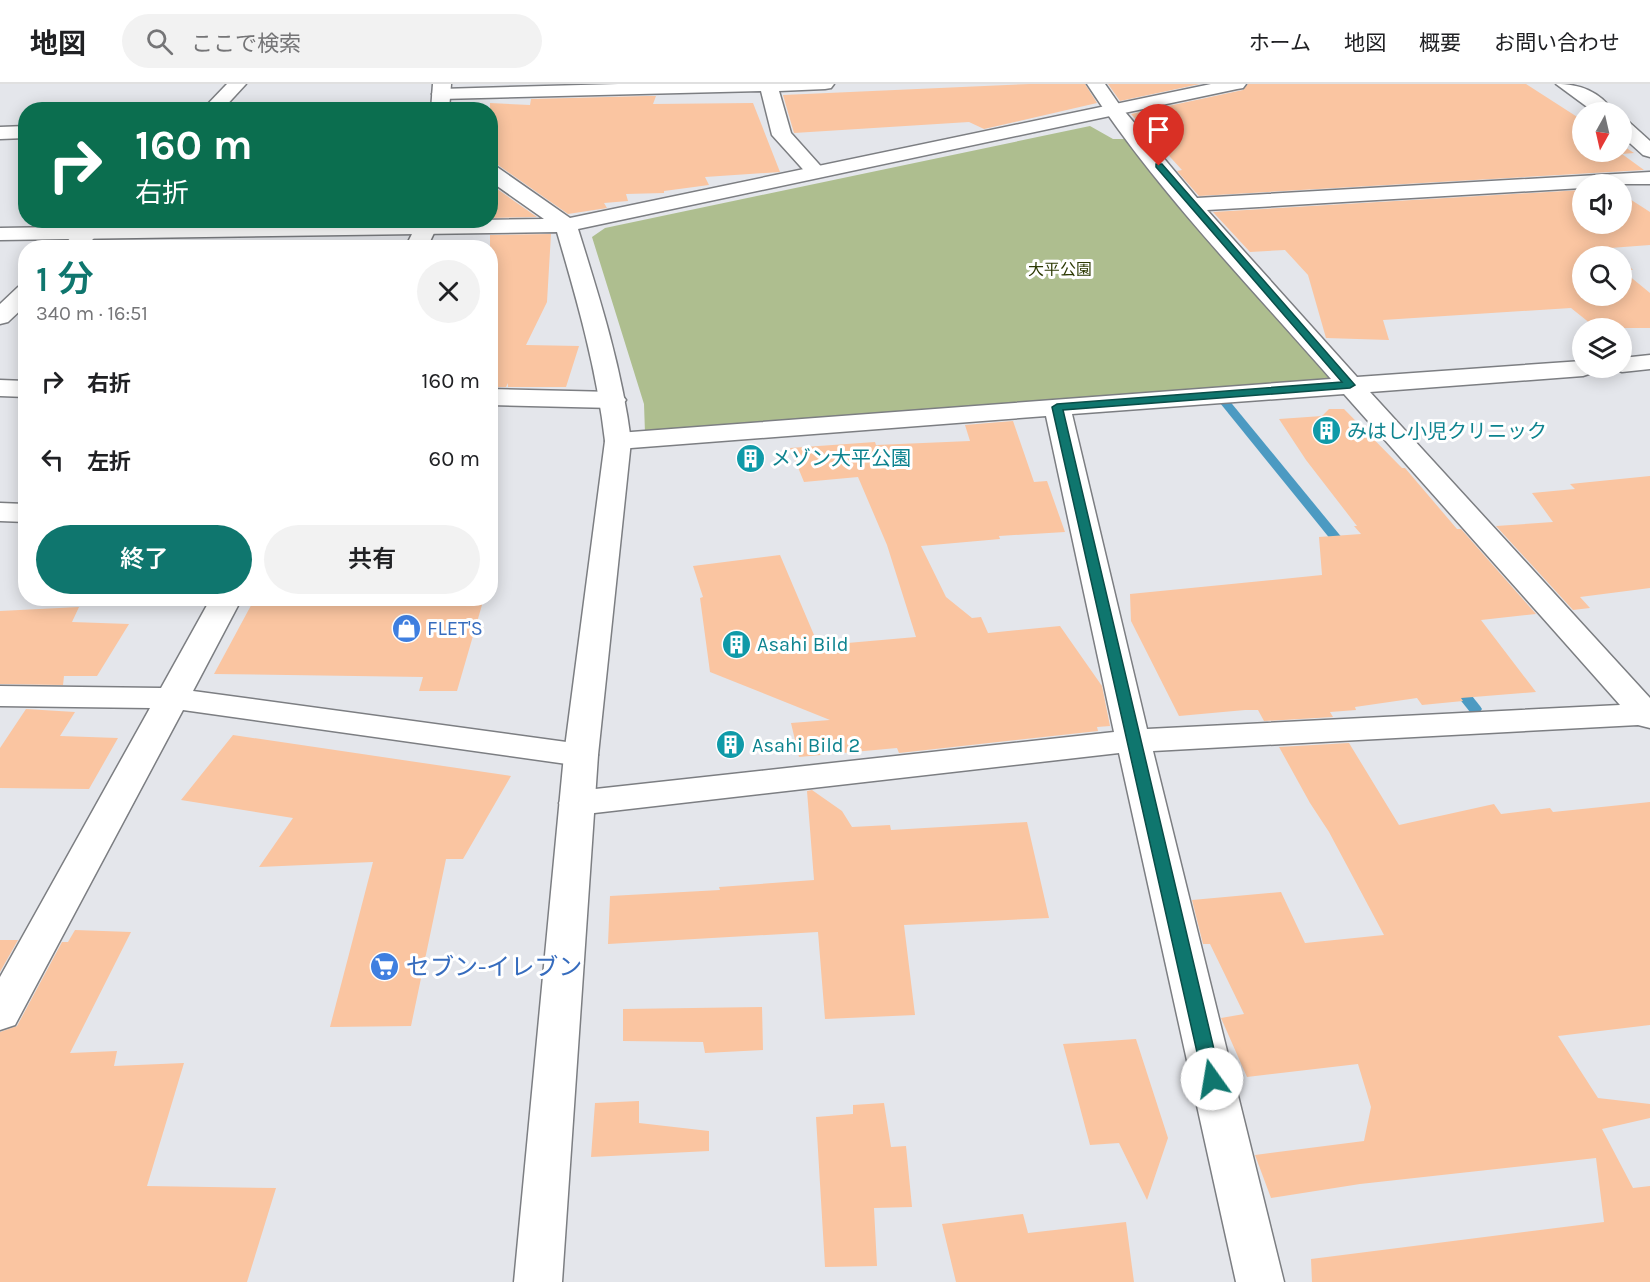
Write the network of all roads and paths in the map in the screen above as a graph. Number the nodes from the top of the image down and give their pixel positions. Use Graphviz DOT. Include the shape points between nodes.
graph roads {
  1 [pos="237,84"];
  2 [pos="825,84"];
  3 [pos="1096,84"];
  4 [pos="1238,84"];
  5 [pos="1565,84"];
  6 [pos="768,85"];
  7 [pos="441,96"];
  8 [pos="219,102"];
  9 [pos="1593,102"];
  10 [pos="1114,111"];
  11 [pos="18,132"];
  12 [pos="0,133"];
  13 [pos="1632,135"];
  14 [pos="1650,151"];
  15 [pos="816,172"];
  16 [pos="498,177"];
  17 [pos="1650,178"];
  18 [pos="1191,205"];
  19 [pos="498,225"];
  20 [pos="566,225"];
  21 [pos="70,228"];
  22 [pos="92,228"];
  23 [pos="0,234"];
  24 [pos="80,240"];
  25 [pos="18,300"];
  26 [pos="0,317"];
  27 [pos="1650,362"];
  28 [pos="1632,364"];
  29 [pos="1572,369"];
  30 [pos="1350,385"];
  31 [pos="0,388"];
  32 [pos="18,389"];
  33 [pos="498,398"];
  34 [pos="612,400"];
  35 [pos="1057,407"];
  36 [pos="618,441"];
  37 [pos="0,512"];
  38 [pos="18,513"];
  39 [pos="222,606"];
  40 [pos="0,696"];
  41 [pos="173,698"];
  42 [pos="1649,715"];
  43 [pos="1133,741"];
  44 [pos="581,755"];
  45 [pos="578,803"];
  46 [pos="0,1014"];
  47 [pos="538,1282"];
  48 [pos="1260,1282"];
  1 -- 8 [label="street"];
  2 -- 6 [label="street"];
  3 -- 10 [label="street"];
  4 -- 10 [label="street"];
  5 -- 9 [label="street"];
  6 -- 7 [label="street"];
  6 -- 15 [label="street" via="782,135"];
  10 -- 15 [label="street"];
  10 -- 18 [label="street"];
  11 -- 12 [label="street"];
  13 -- 14 [label="street"];
  15 -- 20 [label="street"];
  16 -- 20 [label="street"];
  17 -- 18 [label="street"];
  18 -- 30 [label="street"];
  19 -- 20 [label="street"];
  20 -- 34 [label="street"];
  21 -- 23 [label="street"];
  22 -- 24 [label="street"];
  25 -- 26 [label="street"];
  27 -- 28 [label="street"];
  29 -- 30 [label="street"];
  30 -- 35 [label="street"];
  30 -- 42 [label="street"];
  31 -- 32 [label="street"];
  33 -- 34 [label="street"];
  34 -- 36 [label="street"];
  35 -- 36 [label="street"];
  35 -- 43 [label="street"];
  36 -- 44 [label="street"];
  37 -- 38 [label="street"];
  39 -- 41 [label="street"];
  40 -- 41 [label="street"];
  41 -- 44 [label="street"];
  41 -- 46 [label="street"];
  42 -- 43 [label="street"];
  43 -- 45 [label="street"];
  43 -- 48 [label="street"];
  44 -- 45 [label="street"];
  45 -- 47 [label="street"];
}
